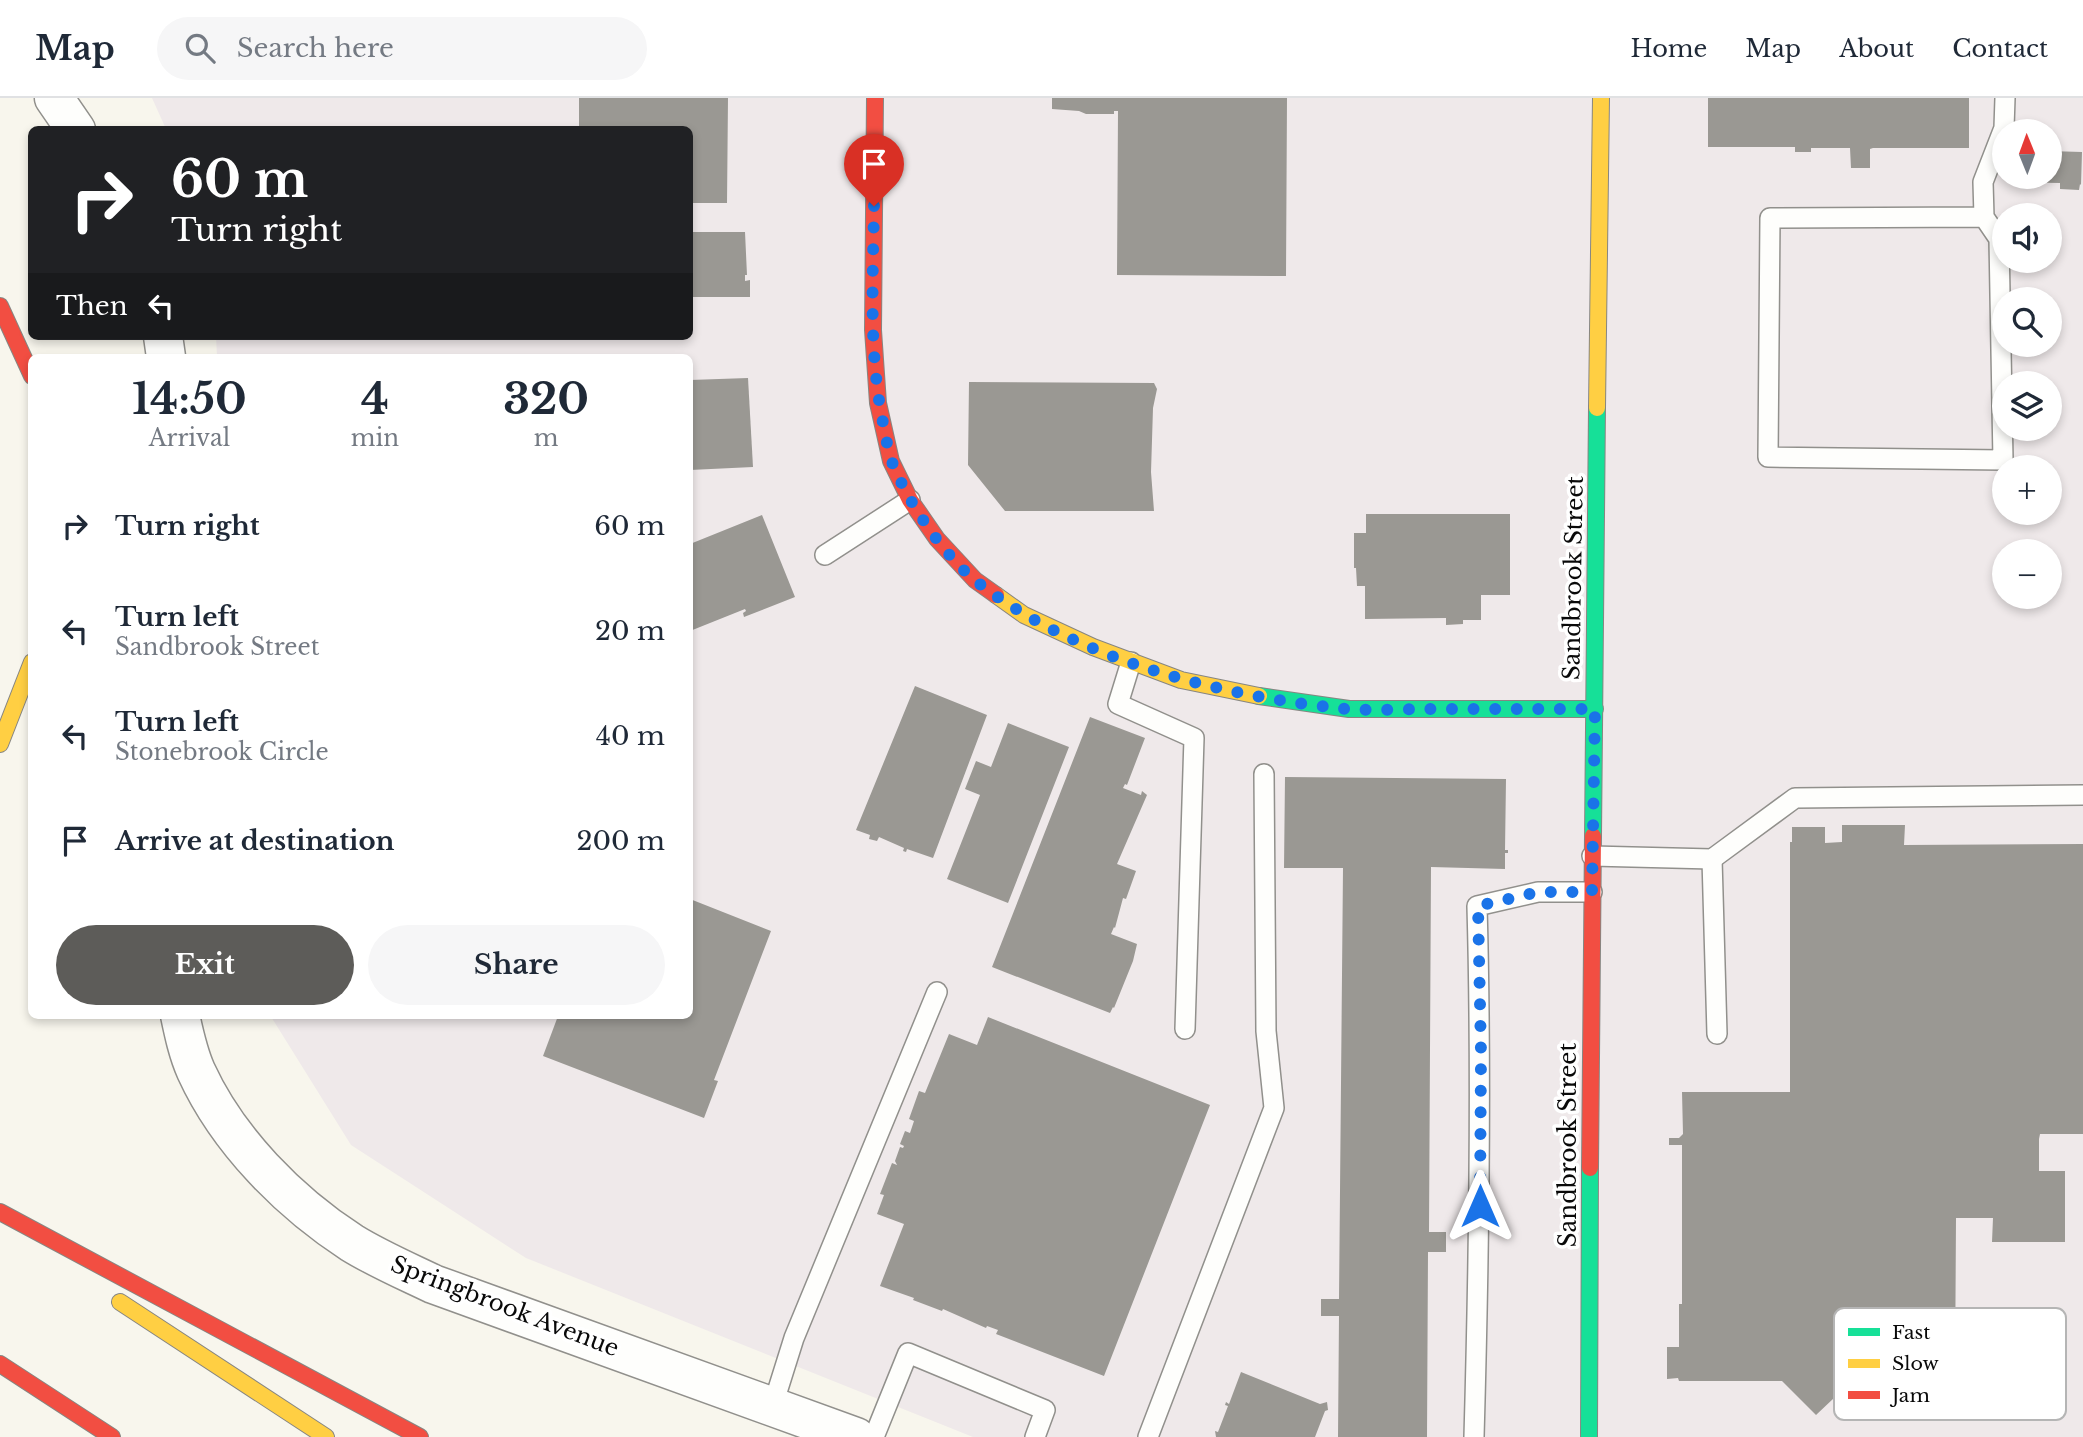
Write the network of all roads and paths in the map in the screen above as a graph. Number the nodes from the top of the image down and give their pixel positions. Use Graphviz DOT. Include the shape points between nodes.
graph roads {
  1 [pos="54,98"];
  2 [pos="875,98"];
  3 [pos="1601,98"];
  4 [pos="2005,98"];
  5 [pos="73,126"];
  6 [pos="1984,217"];
  7 [pos="0,306"];
  8 [pos="28,367"];
  9 [pos="910,500"];
  10 [pos="825,555"];
  11 [pos="1131,662"];
  12 [pos="28,673"];
  13 [pos="1595,709"];
  14 [pos="0,744"];
  15 [pos="1264,774"];
  16 [pos="2083,795"];
  17 [pos="1592,856"];
  18 [pos="1712,859"];
  19 [pos="1592,892"];
  20 [pos="937,992"];
  21 [pos="181,1019"];
  22 [pos="1185,1028"];
  23 [pos="1717,1034"];
  24 [pos="0,1212"];
  25 [pos="0,1223"];
  26 [pos="58,1261"];
  27 [pos="105,1292"];
  28 [pos="0,1364"];
  29 [pos="773,1405"];
  30 [pos="112,1437"];
  31 [pos="326,1437"];
  32 [pos="420,1437"];
  33 [pos="856,1437"];
  34 [pos="874,1437"];
  35 [pos="1035,1437"];
  36 [pos="1148,1437"];
  37 [pos="1474,1437"];
  38 [pos="1590,1437"];
  1 -- 5 [label="street"];
  2 -- 9 [label="main road" via="873,330 878,403 891,461"];
  3 -- 13 [label="main road, Sandbrook Street"];
  4 -- 6 [label="lane" via="2004,128 1983,183"];
  6 -- 6 [label="lane" via="1999,239 2003,460 1768,457 1770,218"];
  7 -- 8 [label="main road"];
  9 -- 10 [label="lane"];
  9 -- 11 [label="main road" via="937,539 975,580 1024,615"];
  11 -- 13 [label="main road" via="1195,683 1349,709"];
  11 -- 22 [label="lane" via="1118,704 1194,738"];
  12 -- 14 [label="main road"];
  13 -- 17 [label="main road, Sandbrook Street"];
  15 -- 36 [label="lane" via="1266,1031 1274,1108"];
  16 -- 18 [label="lane" via="1795,798"];
  17 -- 18 [label="lane"];
  17 -- 19 [label="main road, Sandbrook Street"];
  18 -- 23 [label="lane"];
  19 -- 37 [label="lane" via="1538,892 1478,906 1481,1080"];
  19 -- 38 [label="main road, Sandbrook Street"];
  20 -- 29 [label="lane" via="794,1338"];
  21 -- 29 [label="street, Springbrook Avenue" via="196,1070 232,1131 286,1191 354,1244 433,1284"];
  24 -- 32 [label="main road"];
  25 -- 26 [label="main road"];
  27 -- 31 [label="main road"];
  28 -- 30 [label="main road"];
  29 -- 33 [label="street, Springbrook Avenue"];
  34 -- 35 [label="lane" via="908,1353 1045,1410"];
}
